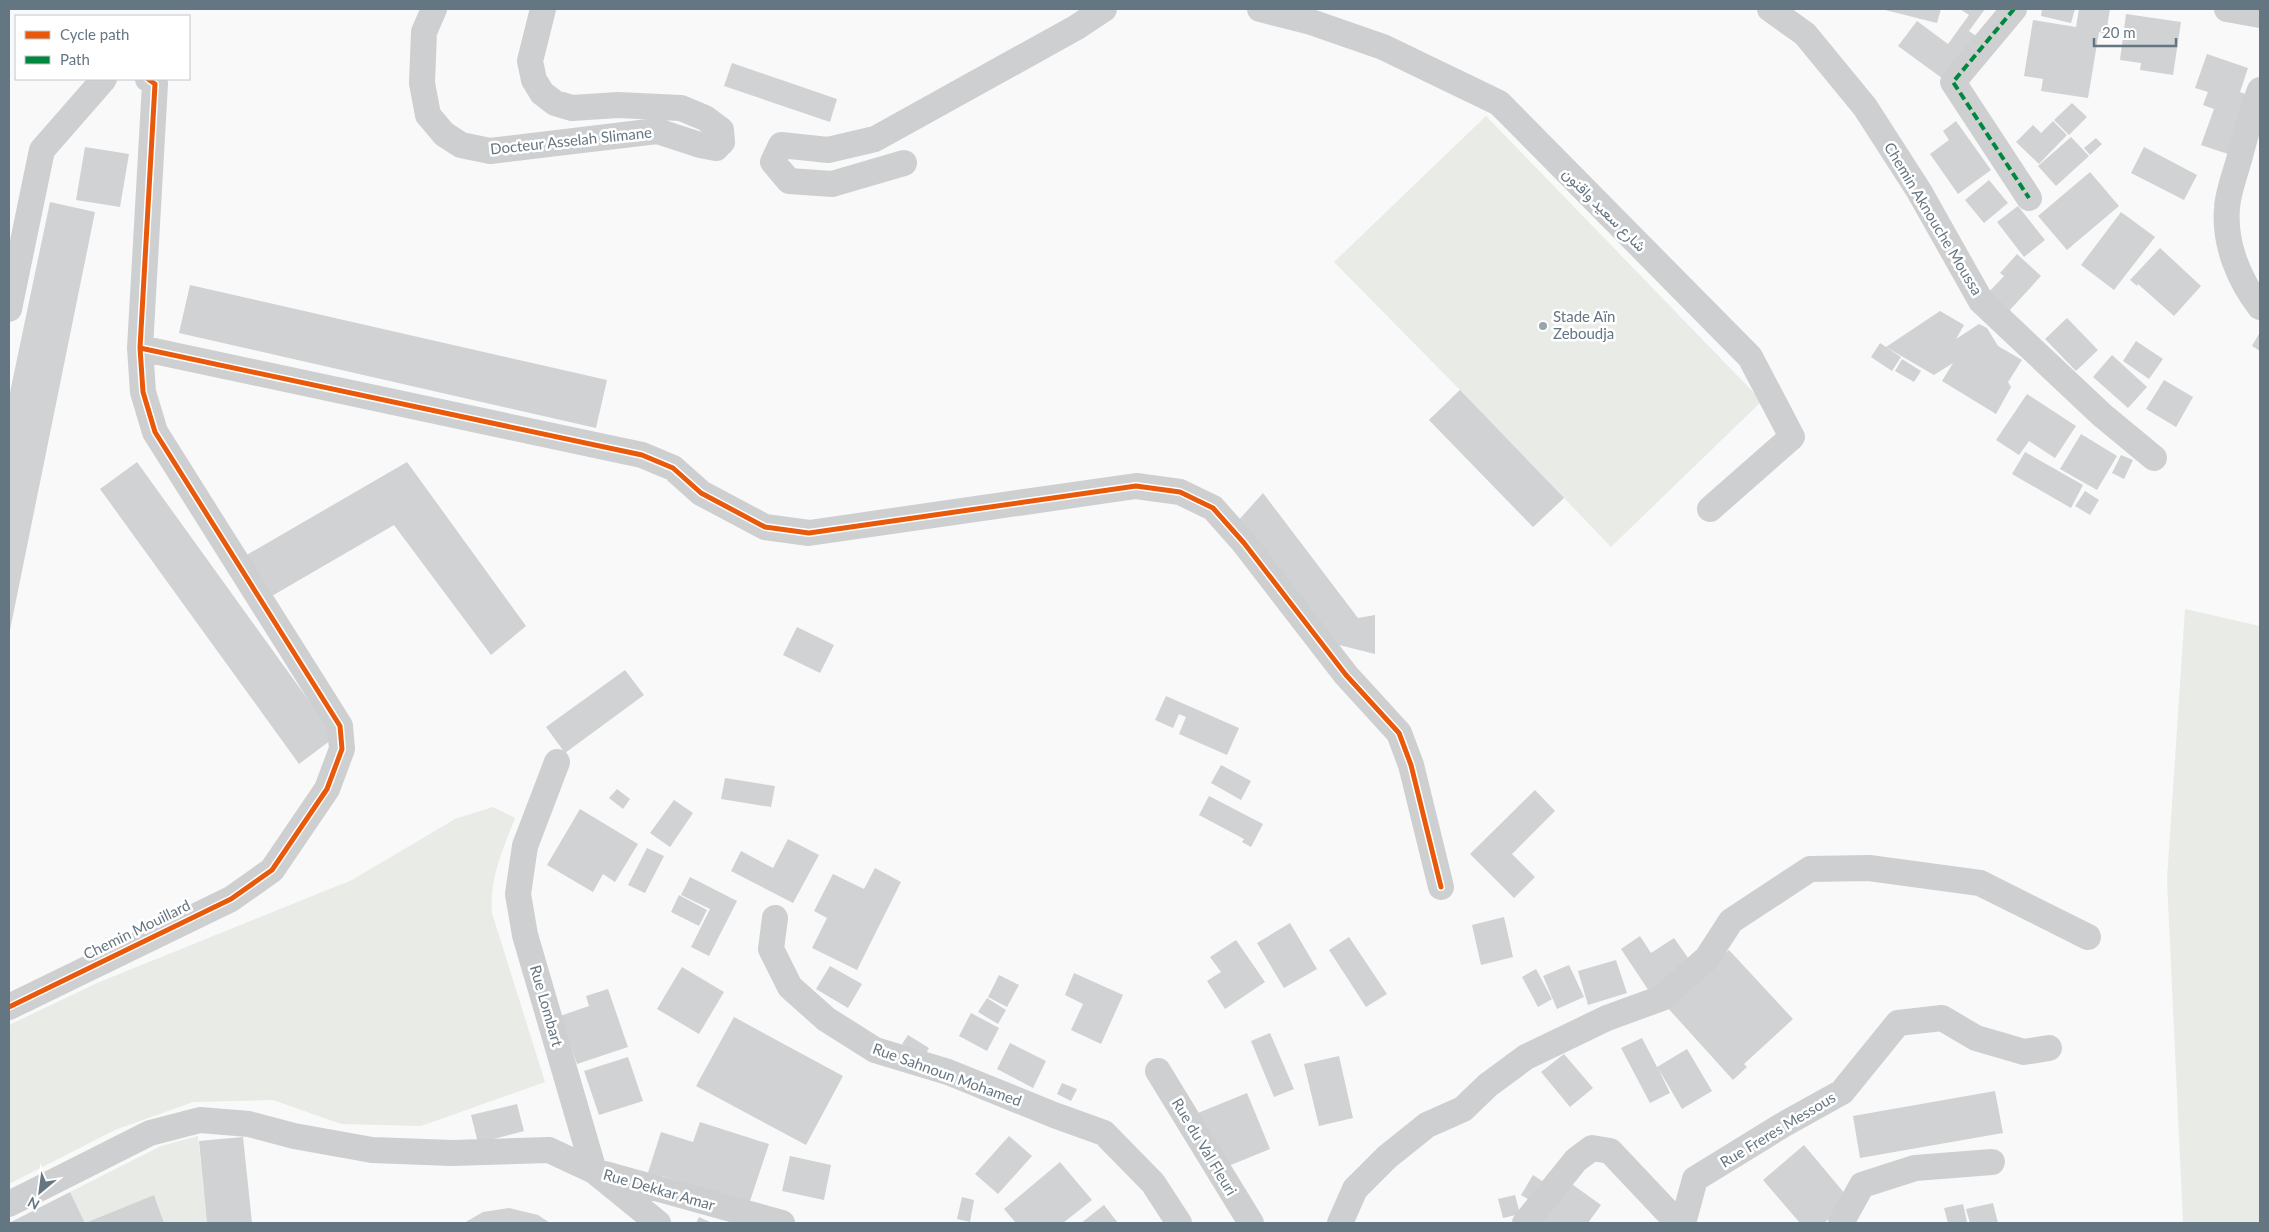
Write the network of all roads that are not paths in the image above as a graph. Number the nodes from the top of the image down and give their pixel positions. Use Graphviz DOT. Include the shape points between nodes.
graph roads {
  1 [pos="434,9"];
  2 [pos="544,9"];
  3 [pos="1104,9"];
  4 [pos="1260,9"];
  5 [pos="1770,9"];
  6 [pos="2014,9"];
  7 [pos="2227,9"];
  8 [pos="2260,15"];
  9 [pos="103,80"];
  10 [pos="152,82"];
  11 [pos="2260,90"];
  12 [pos="904,163"];
  13 [pos="2029,198"];
  14 [pos="2260,307"];
  15 [pos="9,309"];
  16 [pos="140,348"];
  17 [pos="2154,458"];
  18 [pos="1710,509"];
  19 [pos="557,762"];
  20 [pos="1441,887"];
  21 [pos="774,918"];
  22 [pos="2088,937"];
  23 [pos="9,1007"];
  24 [pos="2049,1048"];
  25 [pos="1158,1071"];
  26 [pos="1992,1162"];
  27 [pos="594,1171"];
  28 [pos="9,1204"];
  29 [pos="658,1223"];
  30 [pos="782,1223"];
  31 [pos="1179,1223"];
  32 [pos="1250,1223"];
  33 [pos="1340,1223"];
  34 [pos="1525,1223"];
  35 [pos="1678,1223"];
  36 [pos="1683,1223"];
  37 [pos="1841,1223"];
  1 -- 2 [label="street, Docteur Asselah Slimane" via="424,32 422,83 428,116 444,134 461,145 490,151 657,131 700,146 716,148 722,142 721,130 705,118 680,108 618,105 572,108 555,103 542,93 534,80 530,61"];
  3 -- 12 [label="street" via="875,139 828,150 781,145 773,162 789,181 832,184"];
  4 -- 18 [label="street, شارع سعيد واقنون" via="1311,22 1384,47 1498,104 1750,357 1792,437"];
  5 -- 17 [label="street, Chemin Aknouche Moussa" via="1805,34 1865,107 1919,191 1981,301 2102,415"];
  6 -- 13 [label="street" via="1953,82"];
  7 -- 8 [label="street"];
  9 -- 15 [label="street" via="42,150"];
  10 -- 16 [label="street"];
  11 -- 14 [label="street" via="2227,207 2228,238 2236,268"];
  16 -- 20 [label="street" via="642,455 673,468 701,493 726,508 764,527 792,531 809,533 1136,486 1180,492 1213,508 1346,675 1399,733 1411,765"];
  16 -- 23 [label="street, Chemin Mouillard" via="143,392 155,432 340,726 342,749 327,790 272,870 231,899"];
  19 -- 27 [label="street, Rue Lombart" via="525,846 518,894 525,935"];
  21 -- 31 [label="street, Rue Sahnoun Mohamed" via="771,949 790,987 826,1019 875,1050 948,1072 1054,1116 1104,1132 1153,1183"];
  22 -- 33 [label="street" via="1980,883 1868,868 1810,869 1731,921 1706,958 1662,998 1607,1018 1526,1057 1488,1085 1463,1109 1427,1125 1387,1157 1355,1189"];
  24 -- 36 [label="street, Rue Freres Messous" via="2024,1052 1976,1038 1942,1018 1898,1023 1842,1092 1695,1179"];
  25 -- 32 [label="street, Rue du Val Fleuri"];
  26 -- 37 [label="street" via="1915,1168 1862,1185"];
  27 -- 28 [label="street" via="549,1150 452,1153 372,1150 249,1124 200,1120 150,1133"];
  27 -- 29 [label="street"];
  27 -- 30 [label="street, Rue Dekkar Amar"];
  34 -- 35 [label="street" via="1576,1160 1592,1148 1610,1151"];
}
